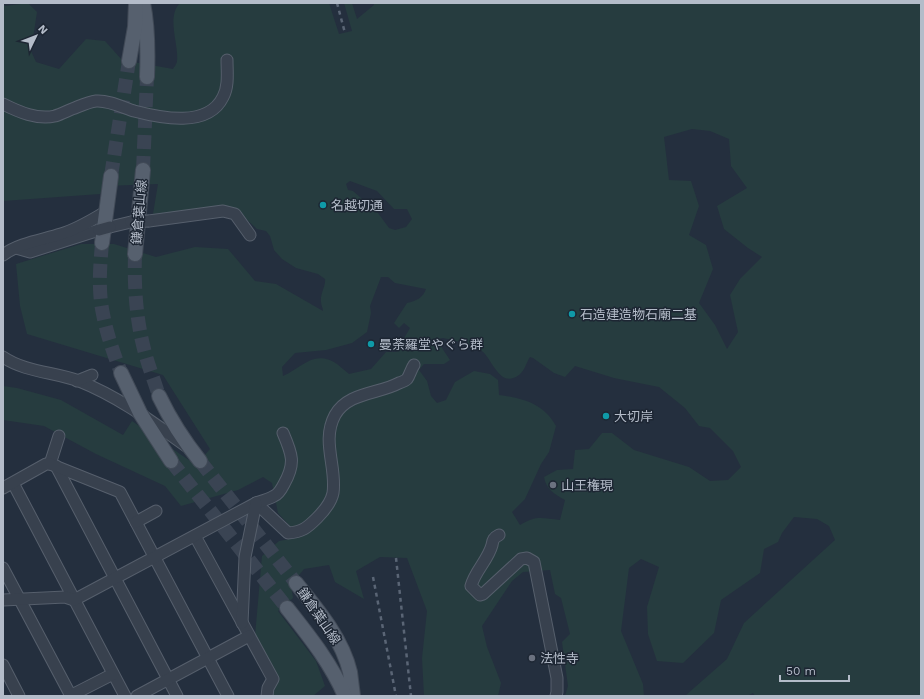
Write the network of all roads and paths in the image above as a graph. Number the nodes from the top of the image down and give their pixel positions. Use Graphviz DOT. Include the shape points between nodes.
graph roads {
  1 [pos="136,3"];
  2 [pos="143,3"];
  3 [pos="227,60"];
  4 [pos="129,61"];
  5 [pos="147,77"];
  6 [pos="3,104"];
  7 [pos="143,170"];
  8 [pos="111,176"];
  9 [pos="107,211"];
  10 [pos="250,235"];
  11 [pos="101,237"];
  12 [pos="16,248"];
  13 [pos="135,254"];
  14 [pos="3,255"];
  15 [pos="3,357"];
  16 [pos="414,365"];
  17 [pos="121,373"];
  18 [pos="92,375"];
  19 [pos="77,381"];
  20 [pos="140,414"];
  21 [pos="283,433"];
  22 [pos="59,436"];
  23 [pos="190,448"];
  24 [pos="171,461"];
  25 [pos="200,461"];
  26 [pos="53,465"];
  27 [pos="8,485"];
  28 [pos="256,503"];
  29 [pos="156,511"];
  30 [pos="136,522"];
  31 [pos="499,535"];
  32 [pos="195,536"];
  33 [pos="154,557"];
  34 [pos="3,568"];
  35 [pos="115,578"];
  36 [pos="296,583"];
  37 [pos="3,600"];
  38 [pos="20,600"];
  39 [pos="74,600"];
  40 [pos="287,608"];
  41 [pos="242,624"];
  42 [pos="249,636"];
  43 [pos="208,658"];
  44 [pos="3,665"];
  45 [pos="112,674"];
  46 [pos="168,679"];
  47 [pos="20,696"];
  48 [pos="71,696"];
  49 [pos="125,696"];
  50 [pos="137,696"];
  51 [pos="177,696"];
  52 [pos="228,696"];
  53 [pos="267,696"];
  54 [pos="345,696"];
  55 [pos="353,696"];
  56 [pos="556,696"];
  1 -- 4 [label="main road"];
  2 -- 5 [label="main road" via="148,56"];
  3 -- 6 [label="street" via="223,97 207,114 190,118 172,119 95,101 55,116 35,117"];
  7 -- 13 [label="main road, 鎌倉葉山線"];
  8 -- 9 [label="main road"];
  9 -- 11 [label="main road"];
  9 -- 12 [label="street" via="83,226"];
  10 -- 11 [label="street, bridge" via="235,214 222,211 131,222 110,227"];
  11 -- 12 [label="street" via="30,252"];
  12 -- 14 [label="street"];
  15 -- 19 [label="street" via="8,361"];
  16 -- 28 [label="street" via="407,379 394,386 345,402 335,415 329,441 333,493 327,507 310,525 299,532 288,533"];
  17 -- 20 [label="main road"];
  18 -- 19 [label="street"];
  19 -- 20 [label="street" via="106,393"];
  20 -- 23 [label="street"];
  20 -- 23 [label="main road" via="152,419 161,415 160,397 168,415"];
  20 -- 24 [label="main road"];
  21 -- 28 [label="street" via="290,449 292,468 276,496"];
  22 -- 26 [label="street"];
  23 -- 25 [label="main road"];
  26 -- 27 [label="street" via="46,464"];
  26 -- 30 [label="street" via="120,492"];
  26 -- 35 [label="street"];
  27 -- 39 [label="street"];
  28 -- 32 [label="street"];
  28 -- 41 [label="street" via="245,557"];
  29 -- 30 [label="street"];
  30 -- 33 [label="street"];
  31 -- 56 [label="street" via="492,541 487,558 471,586 480,595 521,559 527,558 534,562 557,678"];
  32 -- 33 [label="street"];
  32 -- 41 [label="street"];
  33 -- 35 [label="street"];
  33 -- 43 [label="street"];
  34 -- 38 [label="street"];
  35 -- 39 [label="street"];
  35 -- 46 [label="street"];
  36 -- 55 [label="main road, 鎌倉葉山線" via="329,627 343,653 350,671"];
  37 -- 38 [label="street"];
  38 -- 39 [label="street" via="65,597"];
  38 -- 48 [label="street"];
  39 -- 45 [label="street"];
  40 -- 54 [label="main road, 鎌倉葉山線" via="324,656"];
  41 -- 42 [label="street"];
  42 -- 43 [label="street"];
  42 -- 53 [label="street" via="272,679"];
  43 -- 46 [label="street"];
  43 -- 52 [label="street"];
  44 -- 47 [label="street"];
  45 -- 48 [label="street"];
  45 -- 49 [label="street"];
  46 -- 50 [label="street"];
  46 -- 51 [label="street"];
}
